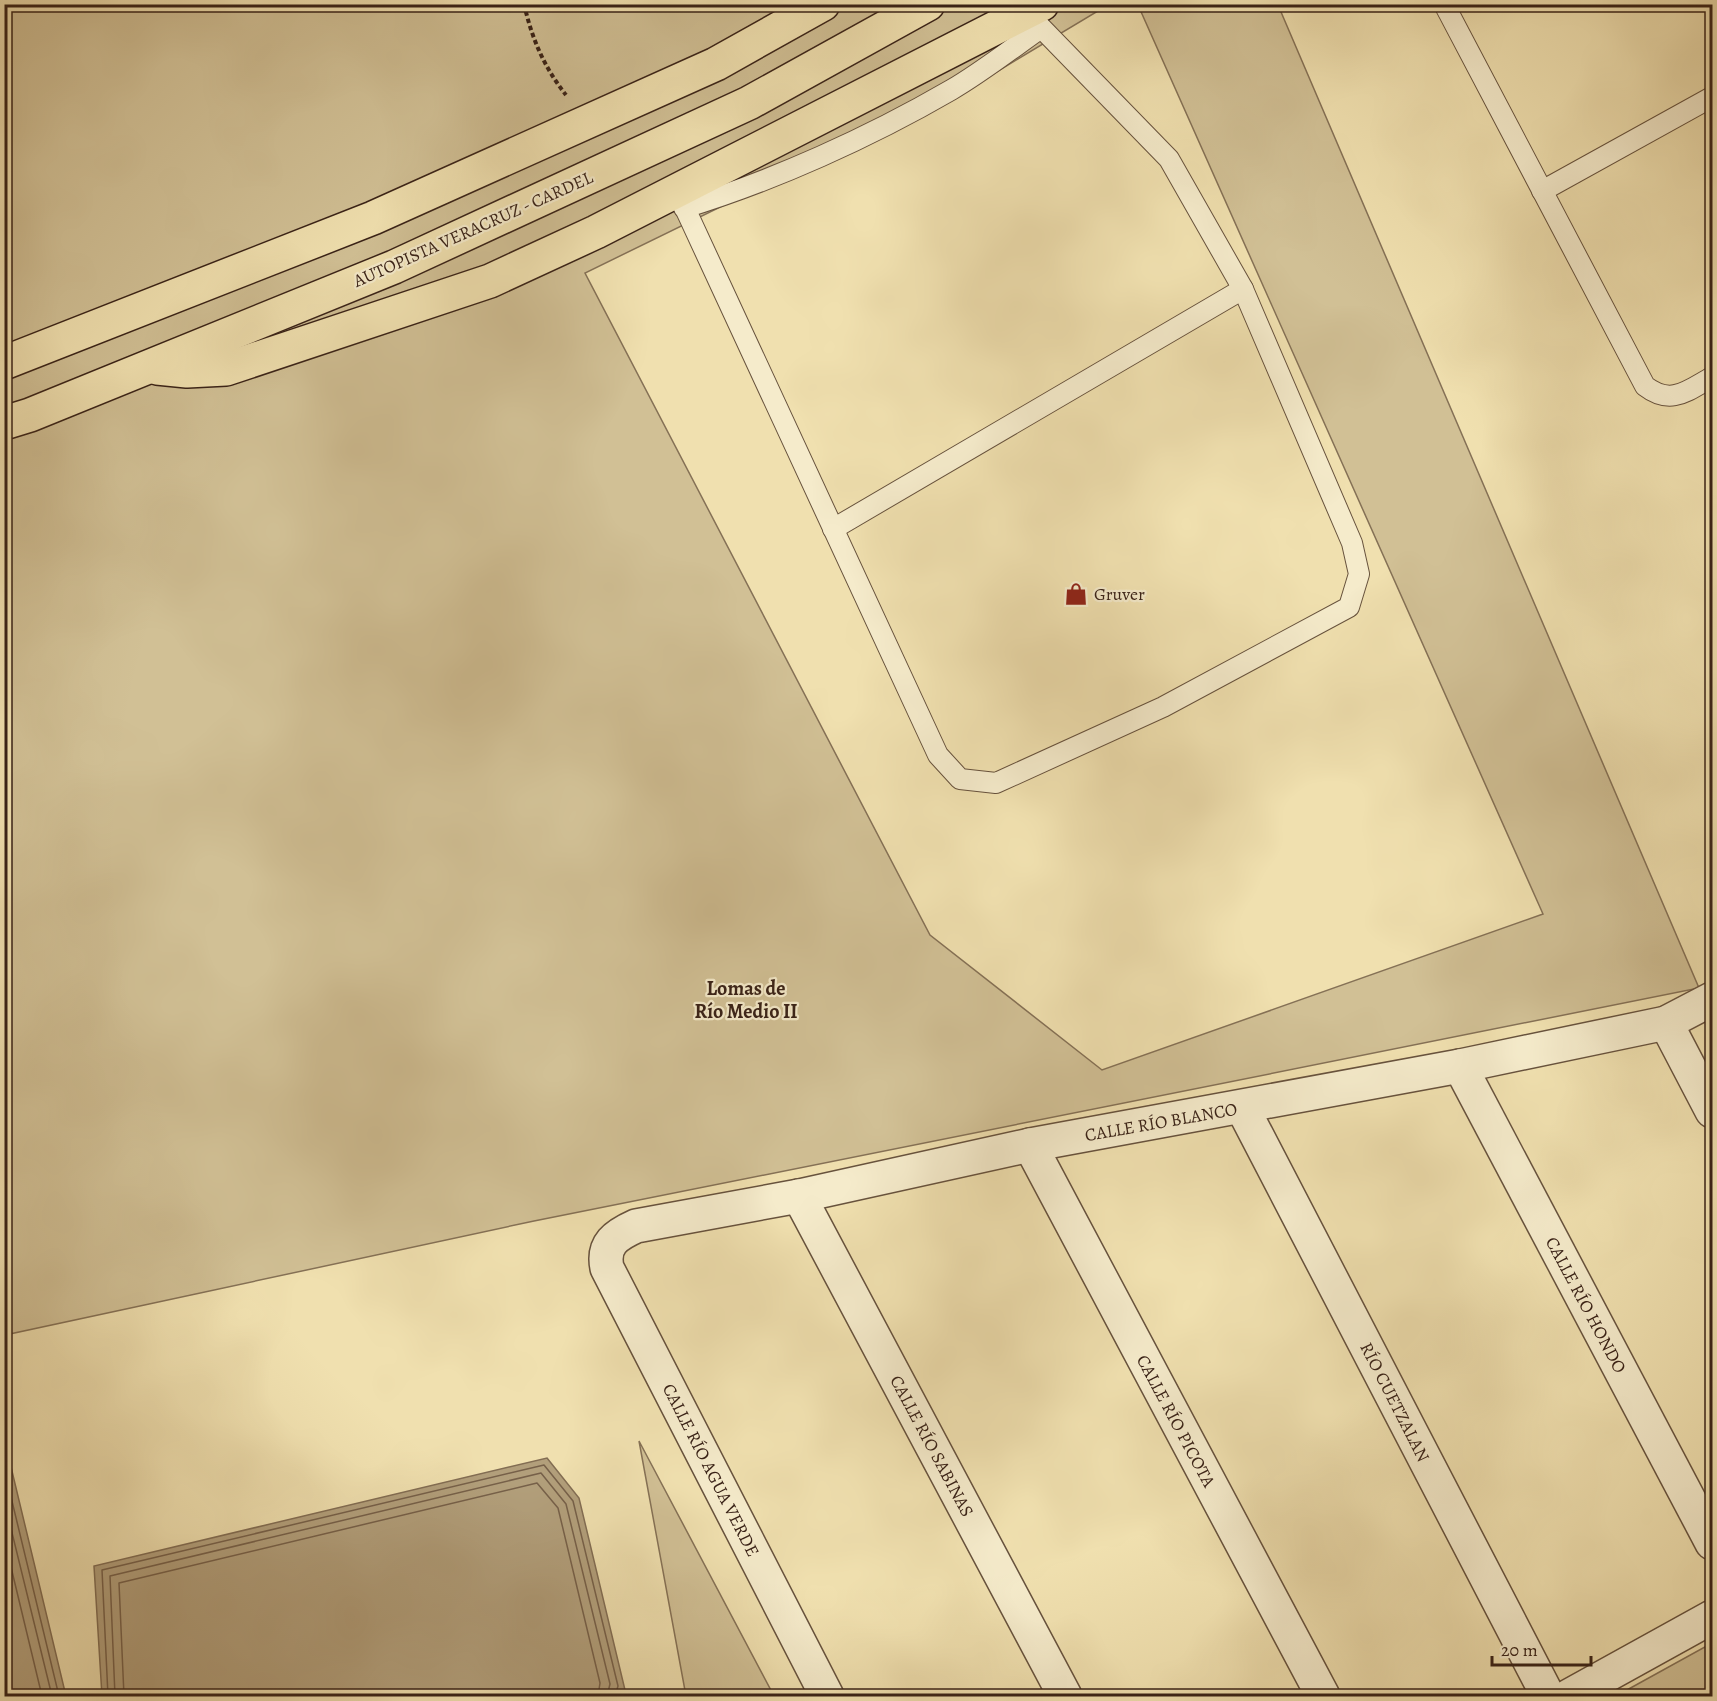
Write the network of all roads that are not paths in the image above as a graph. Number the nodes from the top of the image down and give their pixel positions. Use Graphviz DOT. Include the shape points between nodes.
graph roads {
  1 [pos="823,4"];
  2 [pos="928,4"];
  3 [pos="1444,4"];
  4 [pos="1036,15"];
  5 [pos="1713,97"];
  6 [pos="1542,191"];
  7 [pos="681,199"];
  8 [pos="1243,289"];
  9 [pos="4,363"];
  10 [pos="150,367"];
  11 [pos="1713,377"];
  12 [pos="4,423"];
  13 [pos="832,529"];
  14 [pos="1713,999"];
  15 [pos="1666,1023"];
  16 [pos="1460,1066"];
  17 [pos="1242,1107"];
  18 [pos="1713,1111"];
  19 [pos="1030,1145"];
  20 [pos="799,1196"];
  21 [pos="610,1243"];
  22 [pos="1713,1543"];
  23 [pos="1713,1617"];
  24 [pos="827,1696"];
  25 [pos="1065,1696"];
  26 [pos="1323,1696"];
  27 [pos="1548,1696"];
  28 [pos="1569,1696"];
  1 -- 9 [label="highway" via="716,64 372,218"];
  2 -- 10 [label="highway, AUTOPISTA VERACRUZ - CARDEL" via="749,103 394,267"];
  3 -- 6 [label="lane"];
  4 -- 7 [label="highway"];
  4 -- 8 [label="lane" via="1169,159"];
  5 -- 6 [label="lane"];
  6 -- 11 [label="lane" via="1645,386 1658,396 1680,395"];
  7 -- 10 [label="highway" via="596,232 490,281 226,369 187,371"];
  7 -- 13 [label="lane"];
  8 -- 13 [label="lane"];
  8 -- 13 [label="lane" via="1352,543 1359,574 1349,607 1163,708 996,783 960,779 938,755"];
  10 -- 12 [label="highway, AUTOPISTA VERACRUZ - CARDEL"];
  14 -- 15 [label="street, CALLE RÍO BLANCO"];
  15 -- 16 [label="street, CALLE RÍO BLANCO"];
  15 -- 18 [label="street"];
  16 -- 17 [label="street, CALLE RÍO BLANCO"];
  16 -- 22 [label="street, CALLE RÍO HONDO"];
  17 -- 19 [label="street, CALLE RÍO BLANCO"];
  17 -- 27 [label="street, RÍO CUETZALAN"];
  19 -- 20 [label="street, CALLE RÍO BLANCO"];
  19 -- 26 [label="street, CALLE RÍO PICOTA"];
  20 -- 21 [label="street, CALLE RÍO BLANCO" via="636,1226"];
  20 -- 25 [label="street, CALLE RÍO SABINAS"];
  21 -- 24 [label="street, CALLE RÍO AGUA VERDE" via="604,1255 607,1268"];
  23 -- 28 [label="street"];
}
